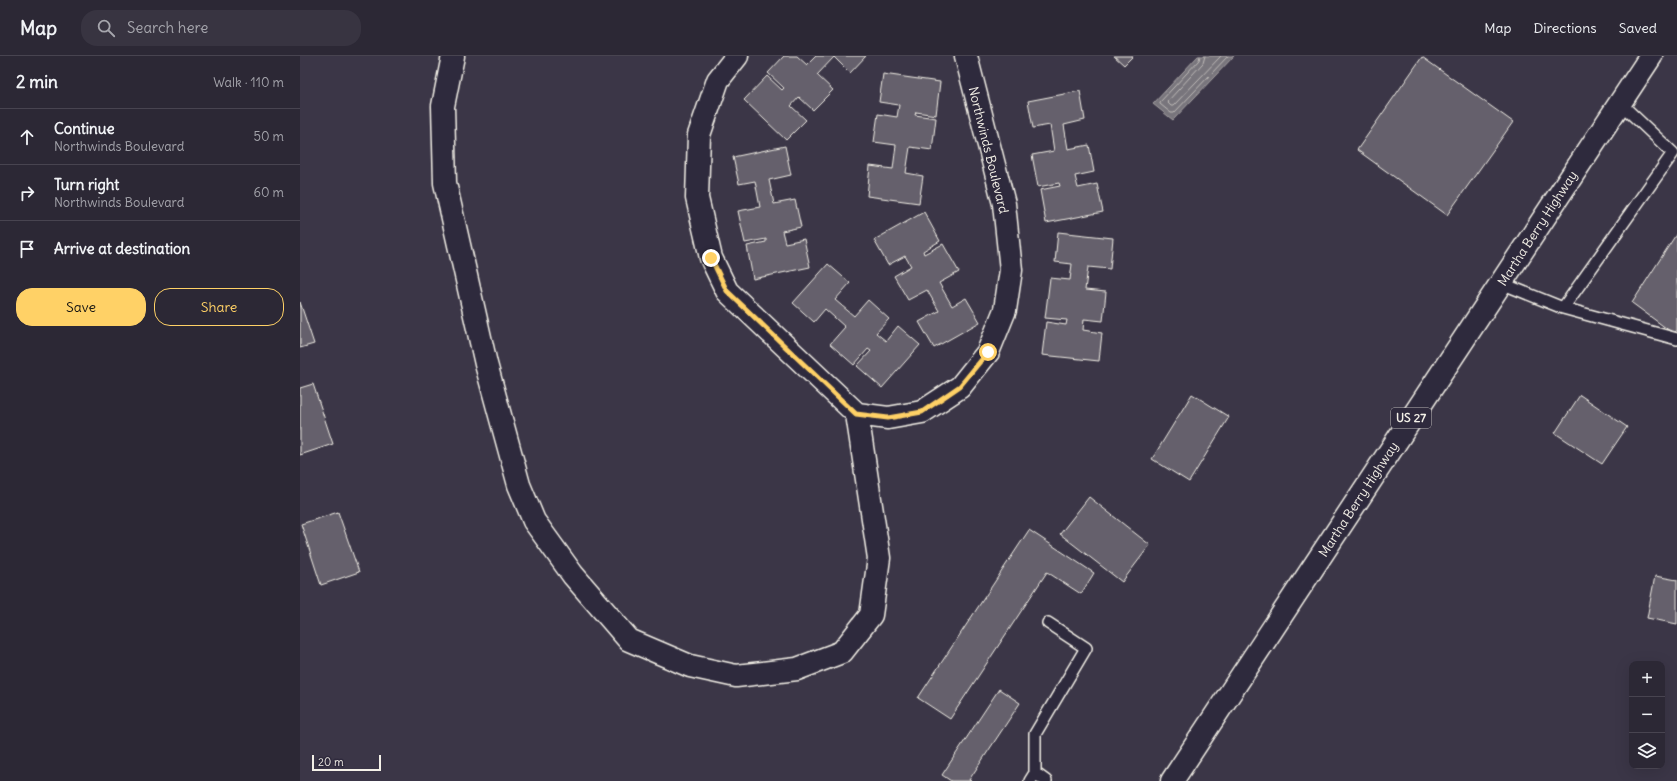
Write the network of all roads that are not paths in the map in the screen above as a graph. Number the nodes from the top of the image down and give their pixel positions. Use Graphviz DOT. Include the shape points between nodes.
graph roads {
  1 [pos="453,56"];
  2 [pos="737,56"];
  3 [pos="966,56"];
  4 [pos="1651,56"];
  5 [pos="1620,103"];
  6 [pos="1675,151"];
  7 [pos="1501,283"];
  8 [pos="1563,308"];
  9 [pos="1677,339"];
  10 [pos="856,414"];
  11 [pos="1048,624"];
  12 [pos="1032,777"];
  13 [pos="1046,781"];
  14 [pos="1172,781"];
  1 -- 10 [label="street" via="443,106 445,183 486,364 519,485 534,521 573,576 629,640 690,666 736,676 797,669 842,652 872,615 879,558"];
  2 -- 10 [label="street" via="718,80 699,135 697,198 711,258 727,291"];
  3 -- 10 [label="street, Northwinds Boulevard" via="1004,204 1011,270 1005,310 988,352 960,386 922,412 888,418"];
  4 -- 5 [label="street, Martha Berry Highway / US 27"];
  5 -- 6 [label="lane"];
  5 -- 7 [label="street, Martha Berry Highway / US 27"];
  6 -- 8 [label="lane"];
  7 -- 8 [label="lane"];
  7 -- 14 [label="street, Martha Berry Highway / US 27"];
  8 -- 9 [label="lane"];
  11 -- 12 [label="lane" via="1086,648 1035,734"];
  12 -- 13 [label="lane"];
}
